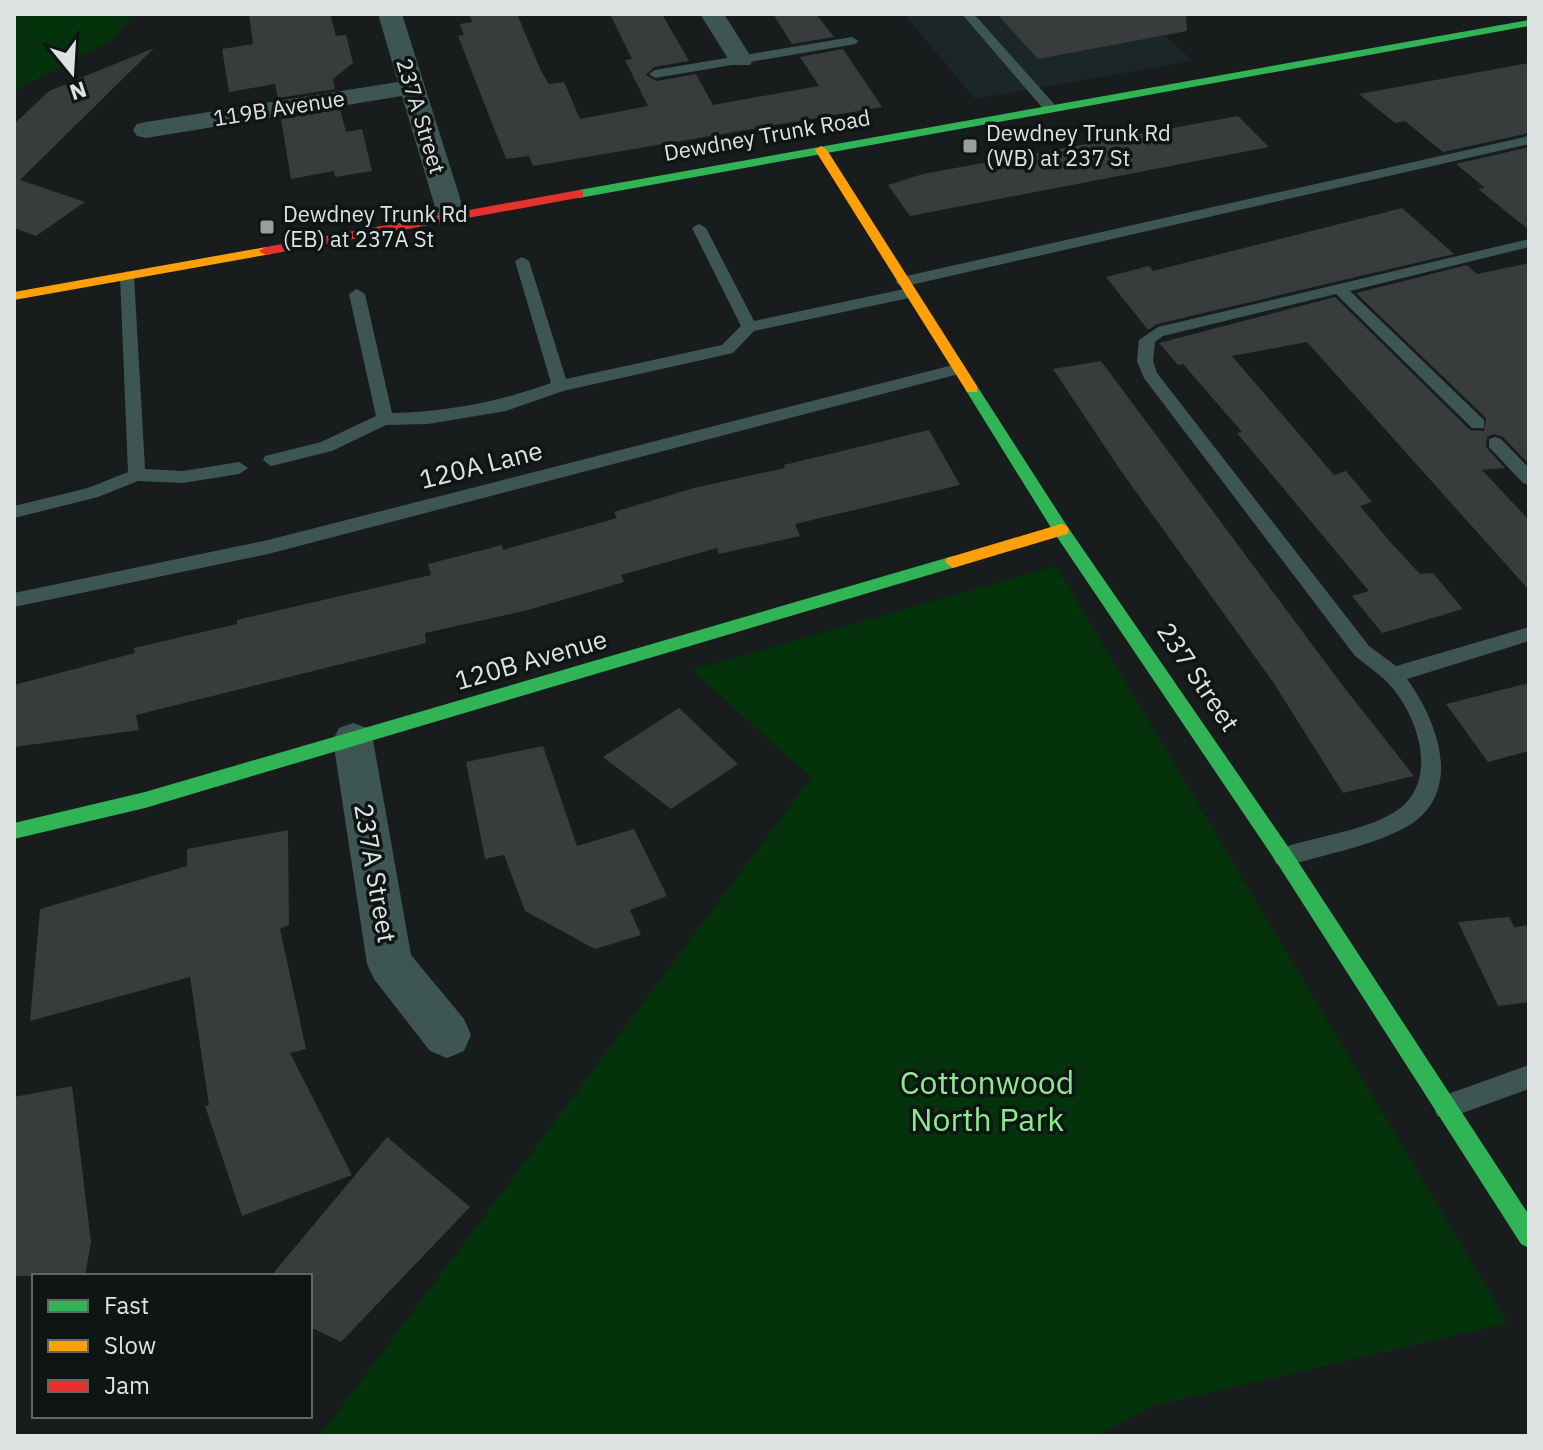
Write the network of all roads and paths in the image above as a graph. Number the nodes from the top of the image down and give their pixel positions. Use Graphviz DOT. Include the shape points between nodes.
graph roads {
  1 [pos="390,14"];
  2 [pos="712,14"];
  3 [pos="968,14"];
  4 [pos="1529,23"];
  5 [pos="852,41"];
  6 [pos="741,60"];
  7 [pos="655,74"];
  8 [pos="412,87"];
  9 [pos="1050,108"];
  10 [pos="146,130"];
  11 [pos="1529,140"];
  12 [pos="821,150"];
  13 [pos="452,217"];
  14 [pos="699,228"];
  15 [pos="1529,243"];
  16 [pos="522,261"];
  17 [pos="127,276"];
  18 [pos="906,288"];
  19 [pos="1339,289"];
  20 [pos="357,294"];
  21 [pos="14,296"];
  22 [pos="749,327"];
  23 [pos="957,369"];
  24 [pos="560,386"];
  25 [pos="385,419"];
  26 [pos="1478,424"];
  27 [pos="1495,443"];
  28 [pos="271,460"];
  29 [pos="239,468"];
  30 [pos="137,475"];
  31 [pos="1529,479"];
  32 [pos="14,512"];
  33 [pos="1061,530"];
  34 [pos="14,600"];
  35 [pos="1529,634"];
  36 [pos="1393,675"];
  37 [pos="353,740"];
  38 [pos="14,831"];
  39 [pos="1284,857"];
  40 [pos="447,1035"];
  41 [pos="1529,1077"];
  42 [pos="1446,1107"];
  43 [pos="1529,1236"];
  1 -- 8 [label="street, 237A Street"];
  2 -- 6 [label="street"];
  3 -- 9 [label="lane"];
  4 -- 9 [label="street, Dewdney Trunk Road"];
  5 -- 6 [label="lane"];
  6 -- 7 [label="lane"];
  8 -- 10 [label="street, 119B Avenue"];
  8 -- 13 [label="street, 237A Street"];
  9 -- 12 [label="street, Dewdney Trunk Road"];
  11 -- 18 [label="lane"];
  12 -- 13 [label="street, Dewdney Trunk Road"];
  12 -- 18 [label="street, 237 Street"];
  13 -- 17 [label="street, Dewdney Trunk Road"];
  14 -- 22 [label="lane"];
  15 -- 19 [label="lane"];
  16 -- 24 [label="lane"];
  17 -- 21 [label="street, Dewdney Trunk Road"];
  17 -- 30 [label="lane"];
  18 -- 22 [label="lane"];
  18 -- 23 [label="street, 237 Street"];
  19 -- 26 [label="lane"];
  19 -- 36 [label="lane" via="1158,332 1147,340 1145,361 1362,651"];
  20 -- 25 [label="lane"];
  22 -- 24 [label="lane" via="727,349"];
  23 -- 33 [label="street, 237 Street"];
  23 -- 34 [label="lane, 120A Lane" via="268,547"];
  24 -- 25 [label="lane" via="506,405"];
  25 -- 28 [label="lane" via="326,447"];
  27 -- 31 [label="lane"];
  29 -- 30 [label="lane" via="183,477"];
  30 -- 32 [label="lane" via="92,493"];
  33 -- 37 [label="street, 120B Avenue"];
  33 -- 39 [label="street, 237 Street"];
  35 -- 36 [label="lane"];
  36 -- 39 [label="lane" via="1428,735 1430,786 1419,805 1400,819"];
  37 -- 38 [label="street, 120B Avenue" via="145,800"];
  37 -- 40 [label="street, 237A Street" via="390,964"];
  39 -- 42 [label="street, 237 Street"];
  41 -- 42 [label="lane"];
  42 -- 43 [label="street, 237 Street"];
}
